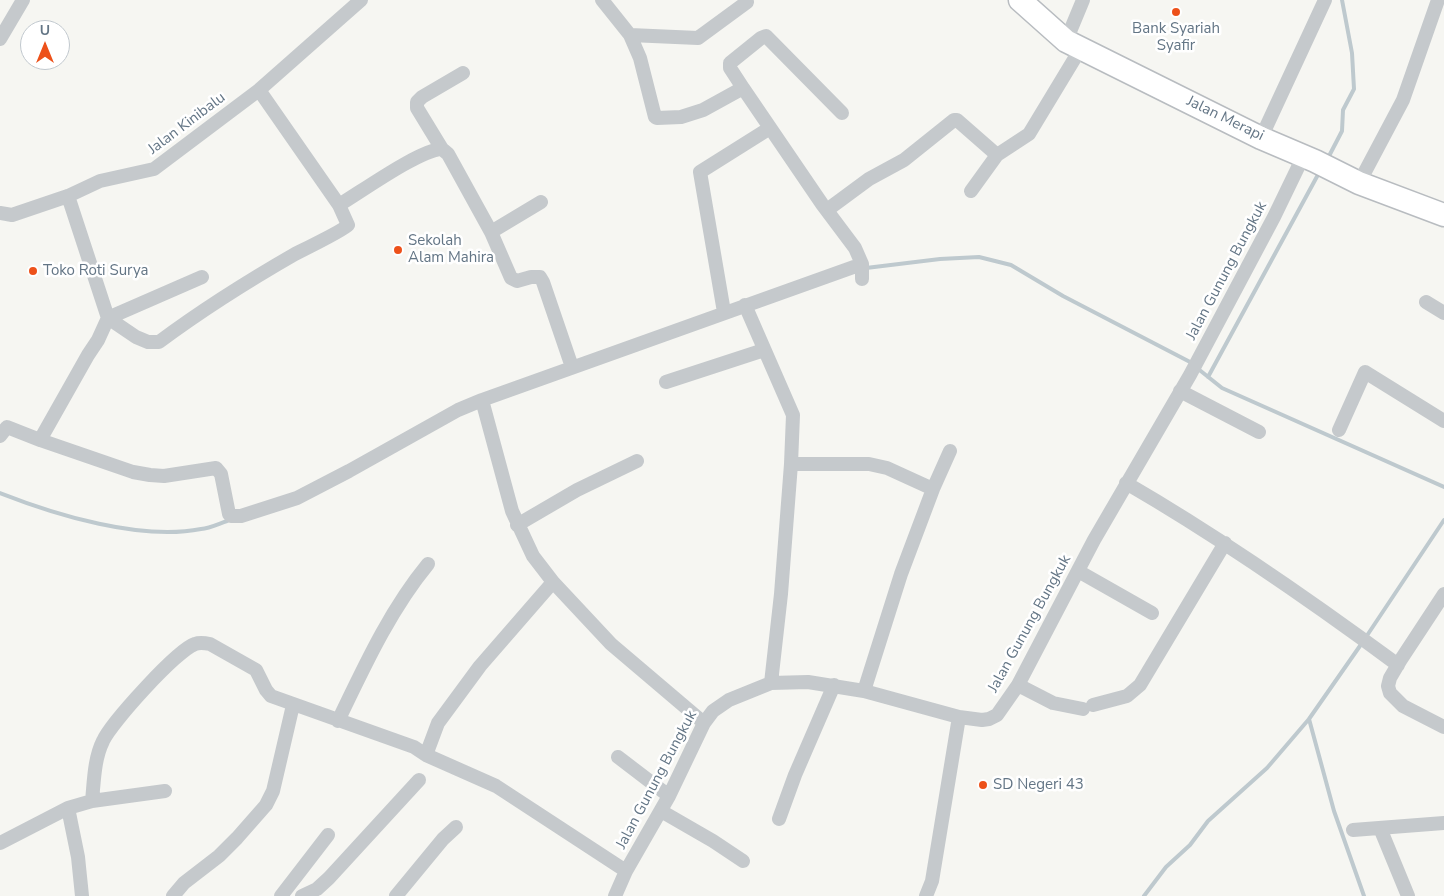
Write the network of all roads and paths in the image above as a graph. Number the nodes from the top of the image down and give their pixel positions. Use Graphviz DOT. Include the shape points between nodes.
graph roads {
  1 [pos="23,0"];
  2 [pos="361,0"];
  3 [pos="1020,0"];
  4 [pos="1083,0"];
  5 [pos="1325,0"];
  6 [pos="1438,0"];
  7 [pos="747,2"];
  8 [pos="610,3"];
  9 [pos="630,35"];
  10 [pos="0,39"];
  11 [pos="1074,44"];
  12 [pos="463,73"];
  13 [pos="743,88"];
  14 [pos="259,90"];
  15 [pos="842,112"];
  16 [pos="770,128"];
  17 [pos="1261,138"];
  18 [pos="442,149"];
  19 [pos="997,155"];
  20 [pos="1318,162"];
  21 [pos="1359,182"];
  22 [pos="971,191"];
  23 [pos="68,196"];
  24 [pos="541,202"];
  25 [pos="339,205"];
  26 [pos="827,210"];
  27 [pos="0,213"];
  28 [pos="1444,215"];
  29 [pos="491,232"];
  30 [pos="202,277"];
  31 [pos="1426,302"];
  32 [pos="747,308"];
  33 [pos="724,312"];
  34 [pos="1444,313"];
  35 [pos="108,318"];
  36 [pos="764,350"];
  37 [pos="572,367"];
  38 [pos="666,382"];
  39 [pos="1180,391"];
  40 [pos="482,404"];
  41 [pos="1444,421"];
  42 [pos="1339,430"];
  43 [pos="1259,432"];
  44 [pos="0,436"];
  45 [pos="40,440"];
  46 [pos="950,451"];
  47 [pos="637,461"];
  48 [pos="791,464"];
  49 [pos="1126,483"];
  50 [pos="933,489"];
  51 [pos="517,524"];
  52 [pos="1225,543"];
  53 [pos="428,564"];
  54 [pos="1078,571"];
  55 [pos="553,582"];
  56 [pos="1444,594"];
  57 [pos="1152,613"];
  58 [pos="1398,665"];
  59 [pos="771,683"];
  60 [pos="834,685"];
  61 [pos="1018,685"];
  62 [pos="864,691"];
  63 [pos="293,705"];
  64 [pos="959,717"];
  65 [pos="338,721"];
  66 [pos="704,723"];
  67 [pos="1444,727"];
  68 [pos="426,755"];
  69 [pos="618,757"];
  70 [pos="419,780"];
  71 [pos="165,791"];
  72 [pos="669,796"];
  73 [pos="92,801"];
  74 [pos="68,808"];
  75 [pos="661,810"];
  76 [pos="779,819"];
  77 [pos="1444,823"];
  78 [pos="456,827"];
  79 [pos="1380,828"];
  80 [pos="1353,830"];
  81 [pos="328,835"];
  82 [pos="0,844"];
  83 [pos="744,861"];
  84 [pos="626,871"];
  85 [pos="82,896"];
  86 [pos="173,896"];
  87 [pos="281,896"];
  88 [pos="302,896"];
  89 [pos="396,896"];
  90 [pos="615,896"];
  91 [pos="926,896"];
  92 [pos="1408,896"];
  1 -- 10 [label="street"];
  2 -- 14 [label="street, Jalan Kinibalu"];
  3 -- 11 [label="main road, Jalan Merapi"];
  4 -- 11 [label="street"];
  5 -- 17 [label="street"];
  6 -- 21 [label="street" via="1403,100"];
  7 -- 9 [label="street" via="698,38"];
  8 -- 9 [label="street"];
  9 -- 13 [label="street" via="657,118 681,117 703,110"];
  11 -- 17 [label="main road, Jalan Merapi"];
  11 -- 19 [label="street" via="1029,134"];
  12 -- 18 [label="street" via="417,102 417,108"];
  13 -- 15 [label="street" via="730,63 766,36"];
  13 -- 16 [label="street"];
  14 -- 23 [label="street, Jalan Kinibalu" via="154,169 100,180"];
  14 -- 25 [label="street"];
  16 -- 26 [label="street"];
  16 -- 33 [label="street" via="700,172"];
  17 -- 20 [label="main road, Jalan Merapi"];
  18 -- 25 [label="street" via="414,159"];
  18 -- 29 [label="street" via="448,154"];
  19 -- 22 [label="street"];
  19 -- 26 [label="street" via="954,120 904,160 868,178"];
  20 -- 21 [label="main road, Jalan Merapi"];
  20 -- 39 [label="street, Jalan Gunung Bungkuk" via="1274,217"];
  21 -- 28 [label="main road, Jalan Merapi"];
  23 -- 27 [label="street, Jalan Kinibalu" via="12,215"];
  23 -- 35 [label="street"];
  24 -- 29 [label="street"];
  25 -- 35 [label="street" via="348,223 346,227 258,276 159,342 136,337"];
  26 -- 32 [label="street" via="855,248 862,270"];
  29 -- 37 [label="street" via="512,278 517,282 540,277"];
  30 -- 35 [label="street"];
  31 -- 34 [label="street"];
  32 -- 33 [label="street"];
  32 -- 36 [label="street"];
  33 -- 37 [label="street"];
  35 -- 45 [label="street"];
  36 -- 38 [label="street"];
  36 -- 48 [label="street" via="793,416"];
  37 -- 40 [label="street"];
  39 -- 43 [label="street"];
  39 -- 49 [label="street, Jalan Gunung Bungkuk"];
  40 -- 45 [label="street" via="458,410 312,490 237,517 229,514 221,474 216,468 150,475"];
  40 -- 51 [label="street"];
  41 -- 42 [label="street" via="1365,372"];
  44 -- 45 [label="street" via="7,427"];
  46 -- 50 [label="street"];
  47 -- 51 [label="street"];
  48 -- 50 [label="street" via="869,464 887,468"];
  48 -- 59 [label="street"];
  49 -- 52 [label="street"];
  49 -- 54 [label="street, Jalan Gunung Bungkuk"];
  50 -- 62 [label="street"];
  51 -- 55 [label="street" via="533,556"];
  52 -- 58 [label="street"];
  52 -- 61 [label="street" via="1140,685 1127,696 1088,707 1053,703"];
  53 -- 65 [label="street" via="411,584 388,623"];
  54 -- 57 [label="street"];
  54 -- 61 [label="street, Jalan Gunung Bungkuk"];
  55 -- 66 [label="street" via="611,644"];
  55 -- 68 [label="street" via="475,673 438,723"];
  56 -- 58 [label="street"];
  58 -- 67 [label="street" via="1390,678 1390,693 1403,706"];
  59 -- 60 [label="street, Jalan Gunung Bungkuk"];
  59 -- 66 [label="street, Jalan Gunung Bungkuk" via="729,700 713,711"];
  60 -- 62 [label="street, Jalan Gunung Bungkuk"];
  60 -- 76 [label="street" via="794,775"];
  61 -- 64 [label="street, Jalan Gunung Bungkuk" via="997,715 989,720"];
  62 -- 64 [label="street, Jalan Gunung Bungkuk"];
  63 -- 65 [label="street"];
  63 -- 73 [label="street" via="271,696 256,670 210,644 195,644 165,668 108,730 98,755"];
  63 -- 86 [label="street" via="273,791 266,805 219,856 184,883"];
  64 -- 91 [label="street" via="932,881"];
  65 -- 68 [label="street" via="414,747"];
  66 -- 72 [label="street, Jalan Gunung Bungkuk"];
  68 -- 84 [label="street" via="496,786"];
  69 -- 72 [label="street"];
  70 -- 88 [label="street" via="329,878"];
  71 -- 73 [label="street"];
  72 -- 75 [label="street, Jalan Gunung Bungkuk"];
  73 -- 74 [label="street"];
  74 -- 82 [label="street"];
  74 -- 85 [label="street"];
  75 -- 83 [label="street"];
  75 -- 84 [label="street, Jalan Gunung Bungkuk"];
  77 -- 79 [label="street"];
  78 -- 89 [label="street"];
  79 -- 80 [label="street"];
  79 -- 92 [label="street"];
  81 -- 87 [label="street"];
  84 -- 90 [label="street, Jalan Gunung Bungkuk"];
}
